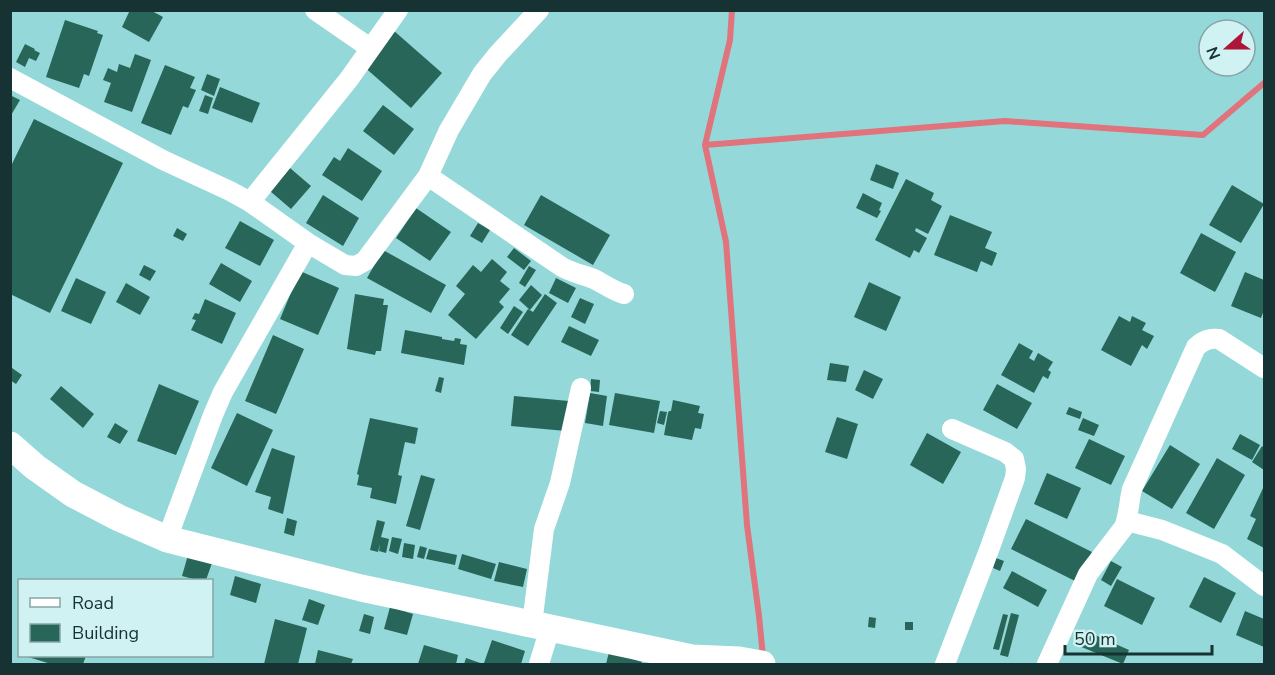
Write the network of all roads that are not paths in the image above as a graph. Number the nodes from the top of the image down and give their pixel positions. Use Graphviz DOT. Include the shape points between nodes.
graph roads {
  1 [pos="315,10"];
  2 [pos="398,10"];
  3 [pos="539,10"];
  4 [pos="370,48"];
  5 [pos="10,78"];
  6 [pos="428,176"];
  7 [pos="250,202"];
  8 [pos="308,243"];
  9 [pos="624,294"];
  10 [pos="1264,368"];
  11 [pos="581,388"];
  12 [pos="952,429"];
  13 [pos="10,445"];
  14 [pos="1127,520"];
  15 [pos="167,539"];
  16 [pos="1264,586"];
  17 [pos="541,626"];
  18 [pos="539,664"];
  19 [pos="762,664"];
  20 [pos="945,664"];
  21 [pos="1047,664"];
  1 -- 4 [label="street"];
  2 -- 4 [label="street"];
  3 -- 6 [label="street" via="483,74 449,130"];
  4 -- 7 [label="street"];
  5 -- 7 [label="street"];
  6 -- 8 [label="street" via="366,261 356,266 345,265"];
  6 -- 9 [label="street" via="562,267"];
  7 -- 8 [label="street"];
  8 -- 15 [label="street" via="223,392"];
  10 -- 14 [label="street" via="1219,339 1203,341 1197,347 1132,489"];
  11 -- 17 [label="street" via="560,483 544,529"];
  12 -- 20 [label="street" via="1005,452 1014,459 1016,469"];
  13 -- 15 [label="main road" via="73,494"];
  14 -- 16 [label="street" via="1222,554"];
  14 -- 21 [label="street" via="1088,574"];
  15 -- 17 [label="main road" via="361,588"];
  17 -- 18 [label="street"];
  17 -- 19 [label="main road" via="692,658"];
}
